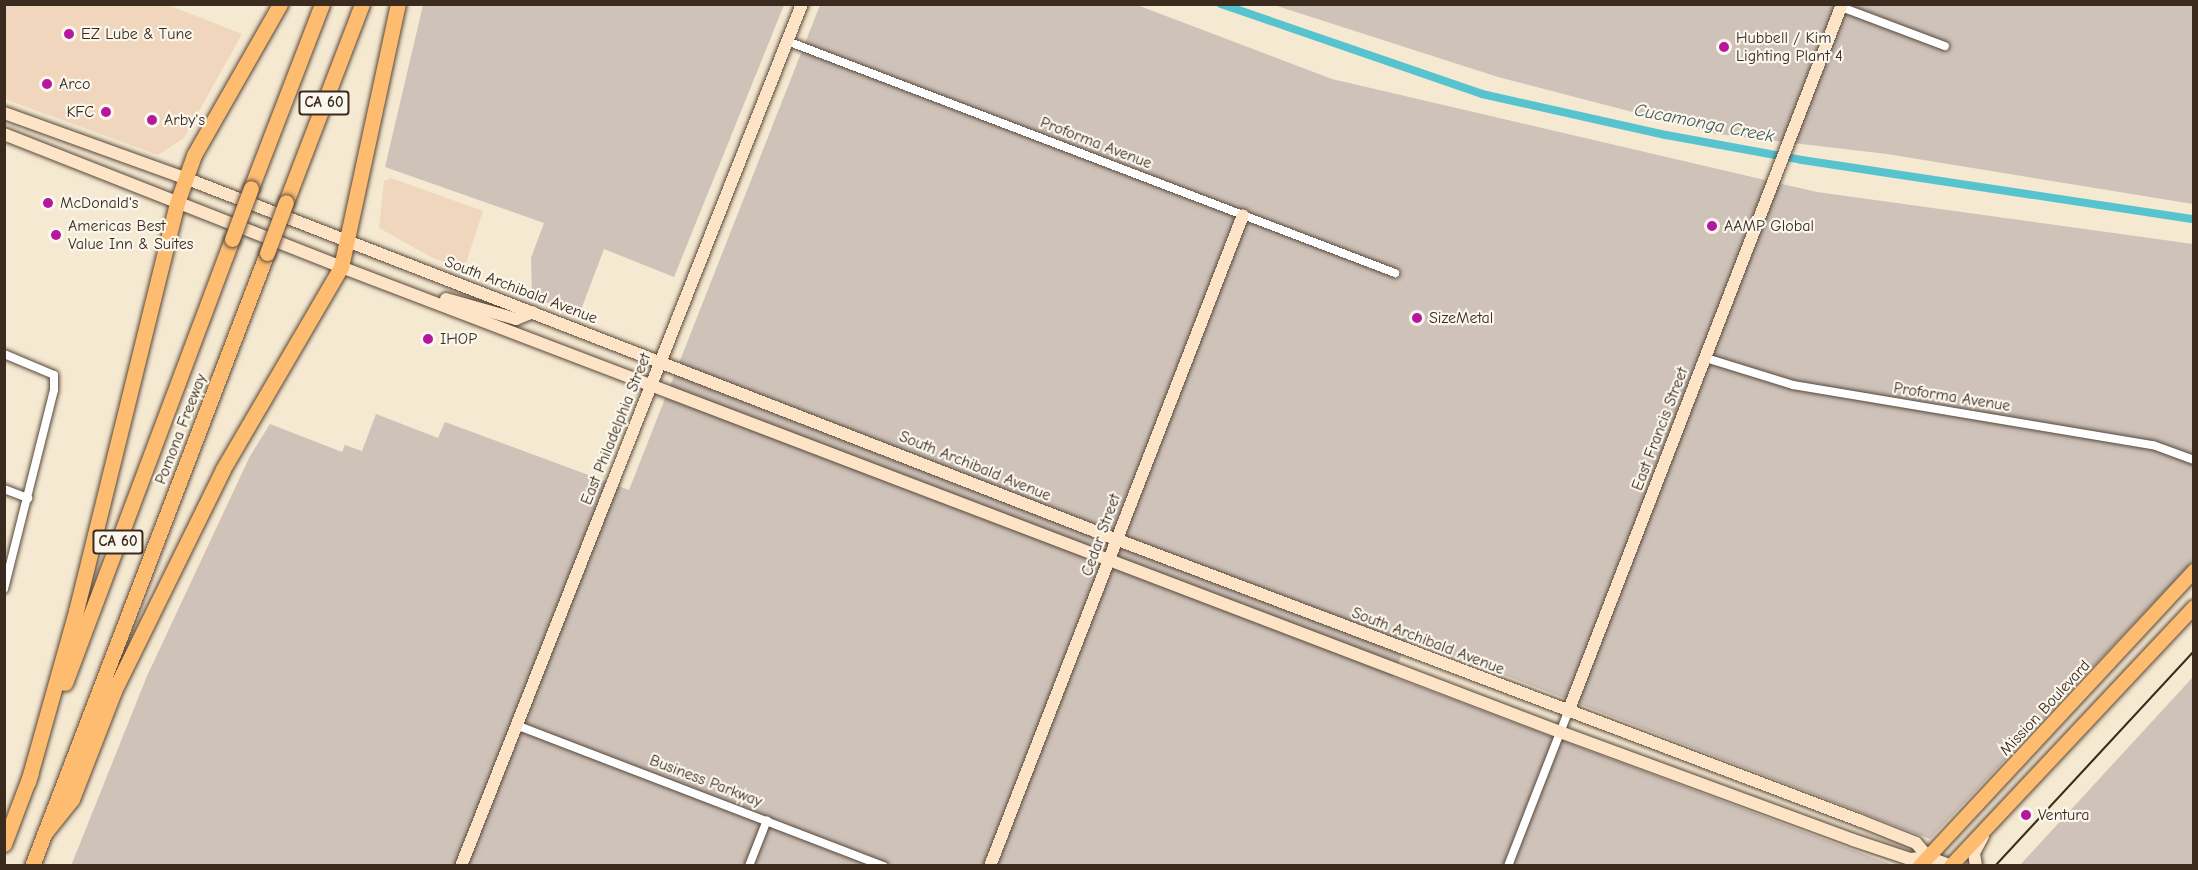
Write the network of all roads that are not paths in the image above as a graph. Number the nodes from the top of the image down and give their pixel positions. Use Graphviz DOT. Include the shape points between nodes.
graph roads {
  1 [pos="280,4"];
  2 [pos="322,4"];
  3 [pos="362,4"];
  4 [pos="398,4"];
  5 [pos="802,4"];
  6 [pos="1842,6"];
  7 [pos="787,41"];
  8 [pos="1945,46"];
  9 [pos="4,113"];
  10 [pos="4,134"];
  11 [pos="185,178"];
  12 [pos="177,203"];
  13 [pos="1243,215"];
  14 [pos="349,242"];
  15 [pos="341,267"];
  16 [pos="1395,273"];
  17 [pos="402,290"];
  18 [pos="533,312"];
  19 [pos="4,354"];
  20 [pos="1706,358"];
  21 [pos="660,360"];
  22 [pos="651,384"];
  23 [pos="2193,460"];
  24 [pos="4,489"];
  25 [pos="28,498"];
  26 [pos="1118,540"];
  27 [pos="1110,561"];
  28 [pos="2193,572"];
  29 [pos="4,589"];
  30 [pos="2193,607"];
  31 [pos="1568,712"];
  32 [pos="516,725"];
  33 [pos="1560,732"];
  34 [pos="28,782"];
  35 [pos="1995,819"];
  36 [pos="766,820"];
  37 [pos="44,834"];
  38 [pos="4,844"];
  39 [pos="1892,853"];
  40 [pos="1924,861"];
  41 [pos="32,866"];
  42 [pos="461,866"];
  43 [pos="749,866"];
  44 [pos="884,866"];
  45 [pos="990,866"];
  46 [pos="1508,866"];
  47 [pos="1907,866"];
  48 [pos="1951,866"];
  49 [pos="1976,866"];
  1 -- 11 [label="highway"];
  2 -- 34 [label="highway, Pomona Freeway / CA 60, bridge"];
  3 -- 37 [label="highway, Pomona Freeway / CA 60, bridge"];
  4 -- 14 [label="highway"];
  5 -- 7 [label="main road, East Philadelphia Street"];
  6 -- 8 [label="street"];
  6 -- 20 [label="main road, East Francis Street"];
  7 -- 13 [label="street, Proforma Avenue"];
  7 -- 21 [label="main road, East Philadelphia Street"];
  9 -- 11 [label="main road, South Archibald Avenue"];
  10 -- 12 [label="main road, South Archibald Avenue"];
  11 -- 12 [label="highway"];
  11 -- 14 [label="main road, South Archibald Avenue"];
  12 -- 15 [label="main road, South Archibald Avenue"];
  12 -- 34 [label="highway" via="76,611"];
  13 -- 16 [label="street, Proforma Avenue"];
  13 -- 26 [label="main road, Cedar Street"];
  14 -- 15 [label="highway"];
  14 -- 18 [label="main road, South Archibald Avenue"];
  15 -- 17 [label="main road, South Archibald Avenue"];
  15 -- 37 [label="highway" via="223,469 114,691 72,800"];
  17 -- 18 [label="main road" via="434,295 516,319"];
  17 -- 22 [label="main road, South Archibald Avenue"];
  18 -- 21 [label="main road, South Archibald Avenue"];
  19 -- 25 [label="street" via="54,375 54,390"];
  20 -- 23 [label="street, Proforma Avenue" via="1793,386 2153,445"];
  20 -- 31 [label="main road, East Francis Street"];
  21 -- 22 [label="main road, East Philadelphia Street"];
  21 -- 26 [label="main road, South Archibald Avenue"];
  22 -- 27 [label="main road, South Archibald Avenue"];
  22 -- 32 [label="main road, East Philadelphia Street"];
  24 -- 25 [label="street"];
  25 -- 29 [label="street"];
  26 -- 27 [label="main road, Cedar Street"];
  26 -- 31 [label="main road, South Archibald Avenue"];
  27 -- 33 [label="main road, South Archibald Avenue"];
  27 -- 45 [label="main road, Cedar Street"];
  28 -- 40 [label="main road, Mission Boulevard"];
  30 -- 35 [label="main road"];
  31 -- 33 [label="street, East Francis Street"];
  31 -- 40 [label="main road, South Archibald Avenue" via="1916,843"];
  32 -- 36 [label="street, Business Parkway"];
  32 -- 42 [label="main road, East Philadelphia Street"];
  33 -- 39 [label="main road, South Archibald Avenue"];
  33 -- 46 [label="street, East Francis Street"];
  34 -- 38 [label="highway, Pomona Freeway / CA 60"];
  35 -- 48 [label="main road"];
  35 -- 49 [label="main road" via="1975,848"];
  36 -- 43 [label="street"];
  36 -- 44 [label="street, Business Parkway"];
  37 -- 41 [label="highway, Pomona Freeway / CA 60"];
  39 -- 40 [label="main road, South Archibald Avenue"];
  39 -- 47 [label="main road"];
  40 -- 48 [label="main road, South Archibald Avenue"];
}
